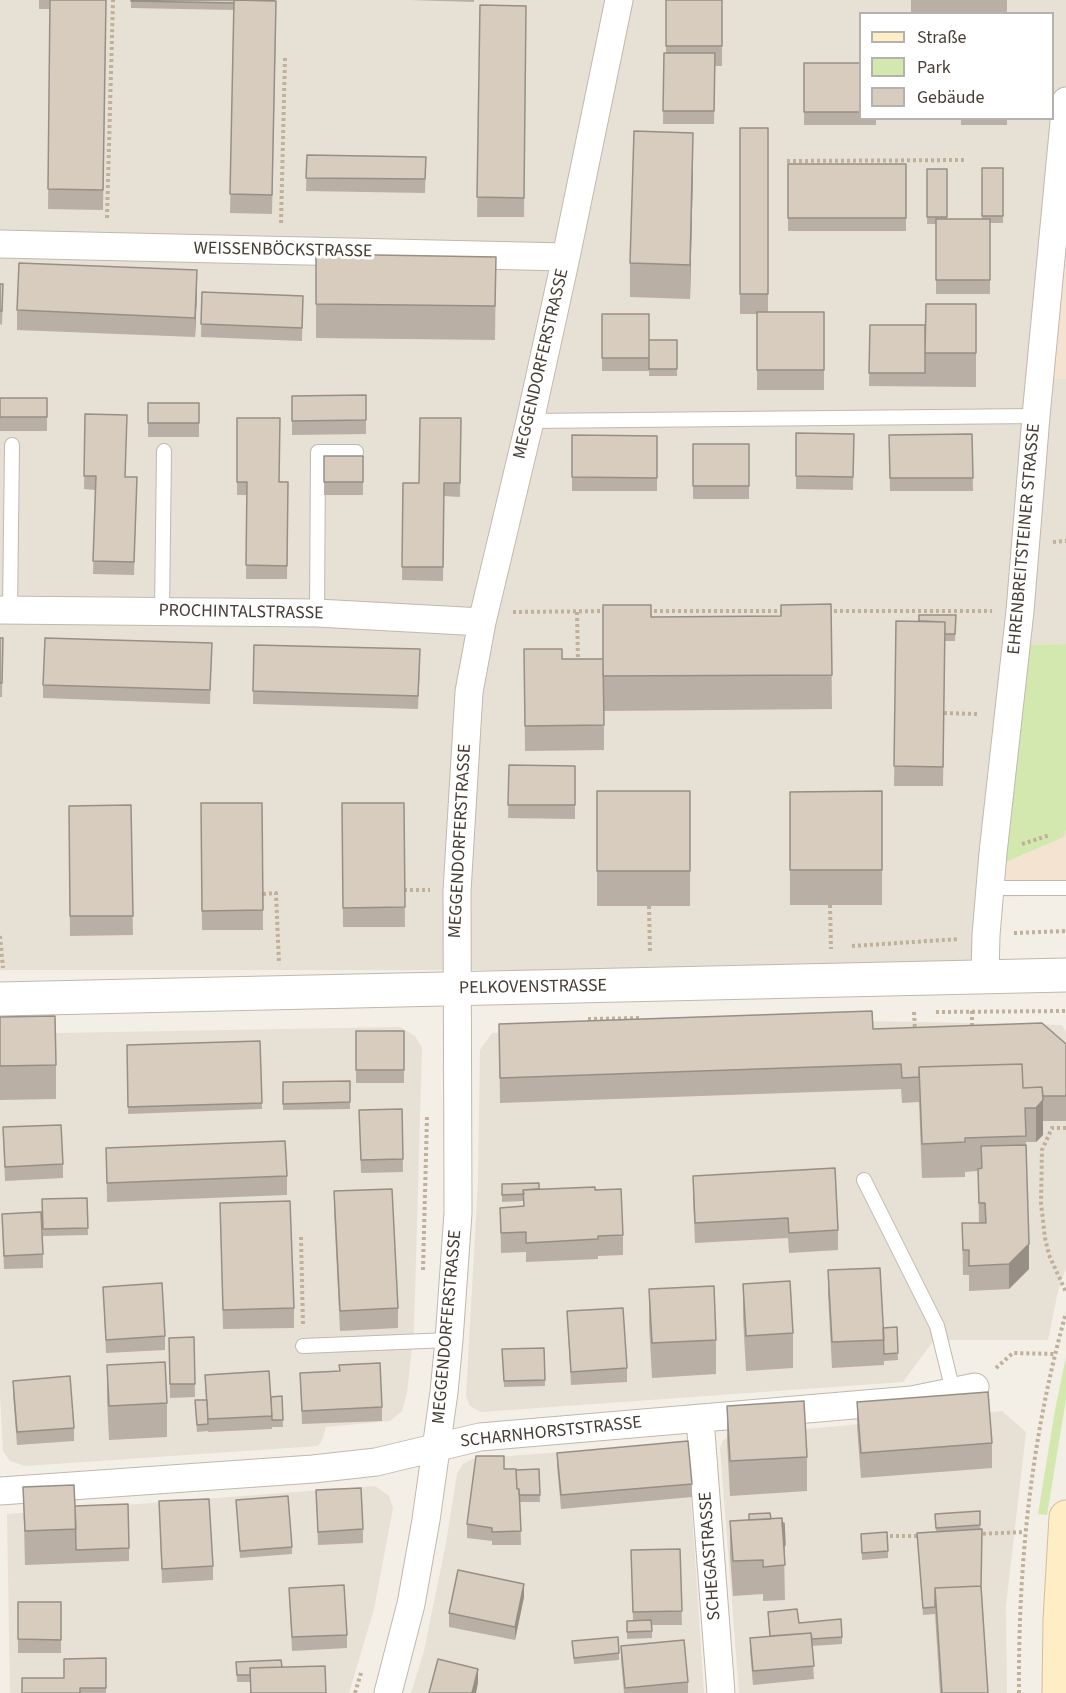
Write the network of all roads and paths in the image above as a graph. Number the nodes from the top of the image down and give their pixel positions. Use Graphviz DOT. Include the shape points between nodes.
graph roads {
  1 [pos="113,0"];
  2 [pos="619,0"];
  3 [pos="285,57"];
  4 [pos="1066,101"];
  5 [pos="965,160"];
  6 [pos="787,161"];
  7 [pos="0,244"];
  8 [pos="106,246"];
  9 [pos="280,250"];
  10 [pos="566,257"];
  11 [pos="1036,416"];
  12 [pos="530,421"];
  13 [pos="12,445"];
  14 [pos="164,451"];
  15 [pos="356,452"];
  16 [pos="5,610"];
  17 [pos="611,611"];
  18 [pos="644,611"];
  19 [pos="696,611"];
  20 [pos="741,611"];
  21 [pos="796,611"];
  22 [pos="818,611"];
  23 [pos="1020,611"];
  24 [pos="162,612"];
  25 [pos="578,612"];
  26 [pos="317,613"];
  27 [pos="484,617"];
  28 [pos="696,621"];
  29 [pos="741,621"];
  30 [pos="578,663"];
  31 [pos="944,713"];
  32 [pos="977,714"];
  33 [pos="990,888"];
  34 [pos="1066,888"];
  35 [pos="263,894"];
  36 [pos="830,904"];
  37 [pos="649,906"];
  38 [pos="1066,931"];
  39 [pos="986,934"];
  40 [pos="0,936"];
  41 [pos="831,947"];
  42 [pos="650,952"];
  43 [pos="278,961"];
  44 [pos="1066,975"];
  45 [pos="985,977"];
  46 [pos="1,984"];
  47 [pos="457,990"];
  48 [pos="972,1011"];
  49 [pos="914,1012"];
  50 [pos="586,1019"];
  51 [pos="586,1028"];
  52 [pos="972,1031"];
  53 [pos="915,1032"];
  54 [pos="427,1111"];
  55 [pos="1066,1128"];
  56 [pos="864,1180"];
  57 [pos="301,1237"];
  58 [pos="423,1271"];
  59 [pos="1066,1292"];
  60 [pos="1066,1313"];
  61 [pos="449,1340"];
  62 [pos="303,1346"];
  63 [pos="1054,1354"];
  64 [pos="964,1389"];
  65 [pos="700,1419"];
  66 [pos="436,1447"];
  67 [pos="0,1491"];
  68 [pos="1066,1517"];
  69 [pos="1025,1532"];
  70 [pos="965,1534"];
  71 [pos="878,1536"];
  72 [pos="930,1536"];
  73 [pos="362,1672"];
  74 [pos="355,1693"];
  75 [pos="388,1693"];
  76 [pos="721,1693"];
  77 [pos="1019,1693"];
  78 [pos="1059,1693"];
  1 -- 8 [label="path"];
  2 -- 10 [label="street, MEGGENDORFERSTRASSE"];
  3 -- 9 [label="path"];
  4 -- 11 [label="street, EHRENBREITSTEINER STRASSE"];
  5 -- 6 [label="path"];
  7 -- 8 [label="street, WEISSENBÖCKSTRASSE"];
  8 -- 9 [label="street, WEISSENBÖCKSTRASSE"];
  9 -- 10 [label="street, WEISSENBÖCKSTRASSE"];
  10 -- 12 [label="street, MEGGENDORFERSTRASSE"];
  11 -- 12 [label="lane"];
  11 -- 23 [label="street, EHRENBREITSTEINER STRASSE"];
  12 -- 27 [label="street, MEGGENDORFERSTRASSE"];
  13 -- 16 [label="lane"];
  14 -- 24 [label="lane"];
  15 -- 26 [label="lane" via="318,452"];
  16 -- 24 [label="street, PROCHINTALSTRASSE"];
  17 -- 25 [label="path"];
  18 -- 19 [label="path"];
  19 -- 20 [label="path"];
  19 -- 28 [label="path"];
  20 -- 21 [label="path"];
  20 -- 29 [label="path"];
  22 -- 23 [label="path"];
  23 -- 33 [label="street, EHRENBREITSTEINER STRASSE"];
  24 -- 26 [label="street, PROCHINTALSTRASSE"];
  25 -- 27 [label="path"];
  25 -- 30 [label="path"];
  26 -- 27 [label="street, PROCHINTALSTRASSE"];
  27 -- 47 [label="street, MEGGENDORFERSTRASSE" via="468,703 457,891"];
  31 -- 32 [label="path"];
  33 -- 34 [label="lane"];
  33 -- 39 [label="street, EHRENBREITSTEINER STRASSE"];
  35 -- 43 [label="path" via="276,893"];
  36 -- 41 [label="path"];
  37 -- 42 [label="path"];
  38 -- 39 [label="path"];
  39 -- 45 [label="street, EHRENBREITSTEINER STRASSE"];
  40 -- 46 [label="path"];
  44 -- 45 [label="street, PELKOVENSTRASSE"];
  45 -- 47 [label="street, PELKOVENSTRASSE"];
  46 -- 47 [label="street, PELKOVENSTRASSE"];
  47 -- 61 [label="street, MEGGENDORFERSTRASSE" via="458,1213"];
  48 -- 52 [label="path"];
  49 -- 53 [label="path"];
  50 -- 51 [label="path"];
  54 -- 58 [label="path"];
  55 -- 59 [label="path" via="1052,1128 1042,1150 1041,1203 1049,1256"];
  56 -- 64 [label="lane"];
  57 -- 62 [label="path"];
  60 -- 63 [label="path"];
  61 -- 62 [label="lane"];
  61 -- 66 [label="street, MEGGENDORFERSTRASSE"];
  63 -- 64 [label="path" via="1012,1353"];
  63 -- 69 [label="path" via="1034,1458"];
  64 -- 65 [label="street, SCHARNHORSTSTRASSE" via="912,1401"];
  65 -- 66 [label="street, SCHARNHORSTSTRASSE" via="480,1437"];
  65 -- 76 [label="street, SCHEGASTRASSE"];
  66 -- 67 [label="street, SCHARNHORSTSTRASSE" via="376,1462 323,1468"];
  66 -- 75 [label="street, MEGGENDORFERSTRASSE" via="411,1604"];
  68 -- 78 [label="main road"];
  69 -- 70 [label="path"];
  69 -- 77 [label="path"];
  71 -- 72 [label="path"];
  73 -- 74 [label="path"];
}
